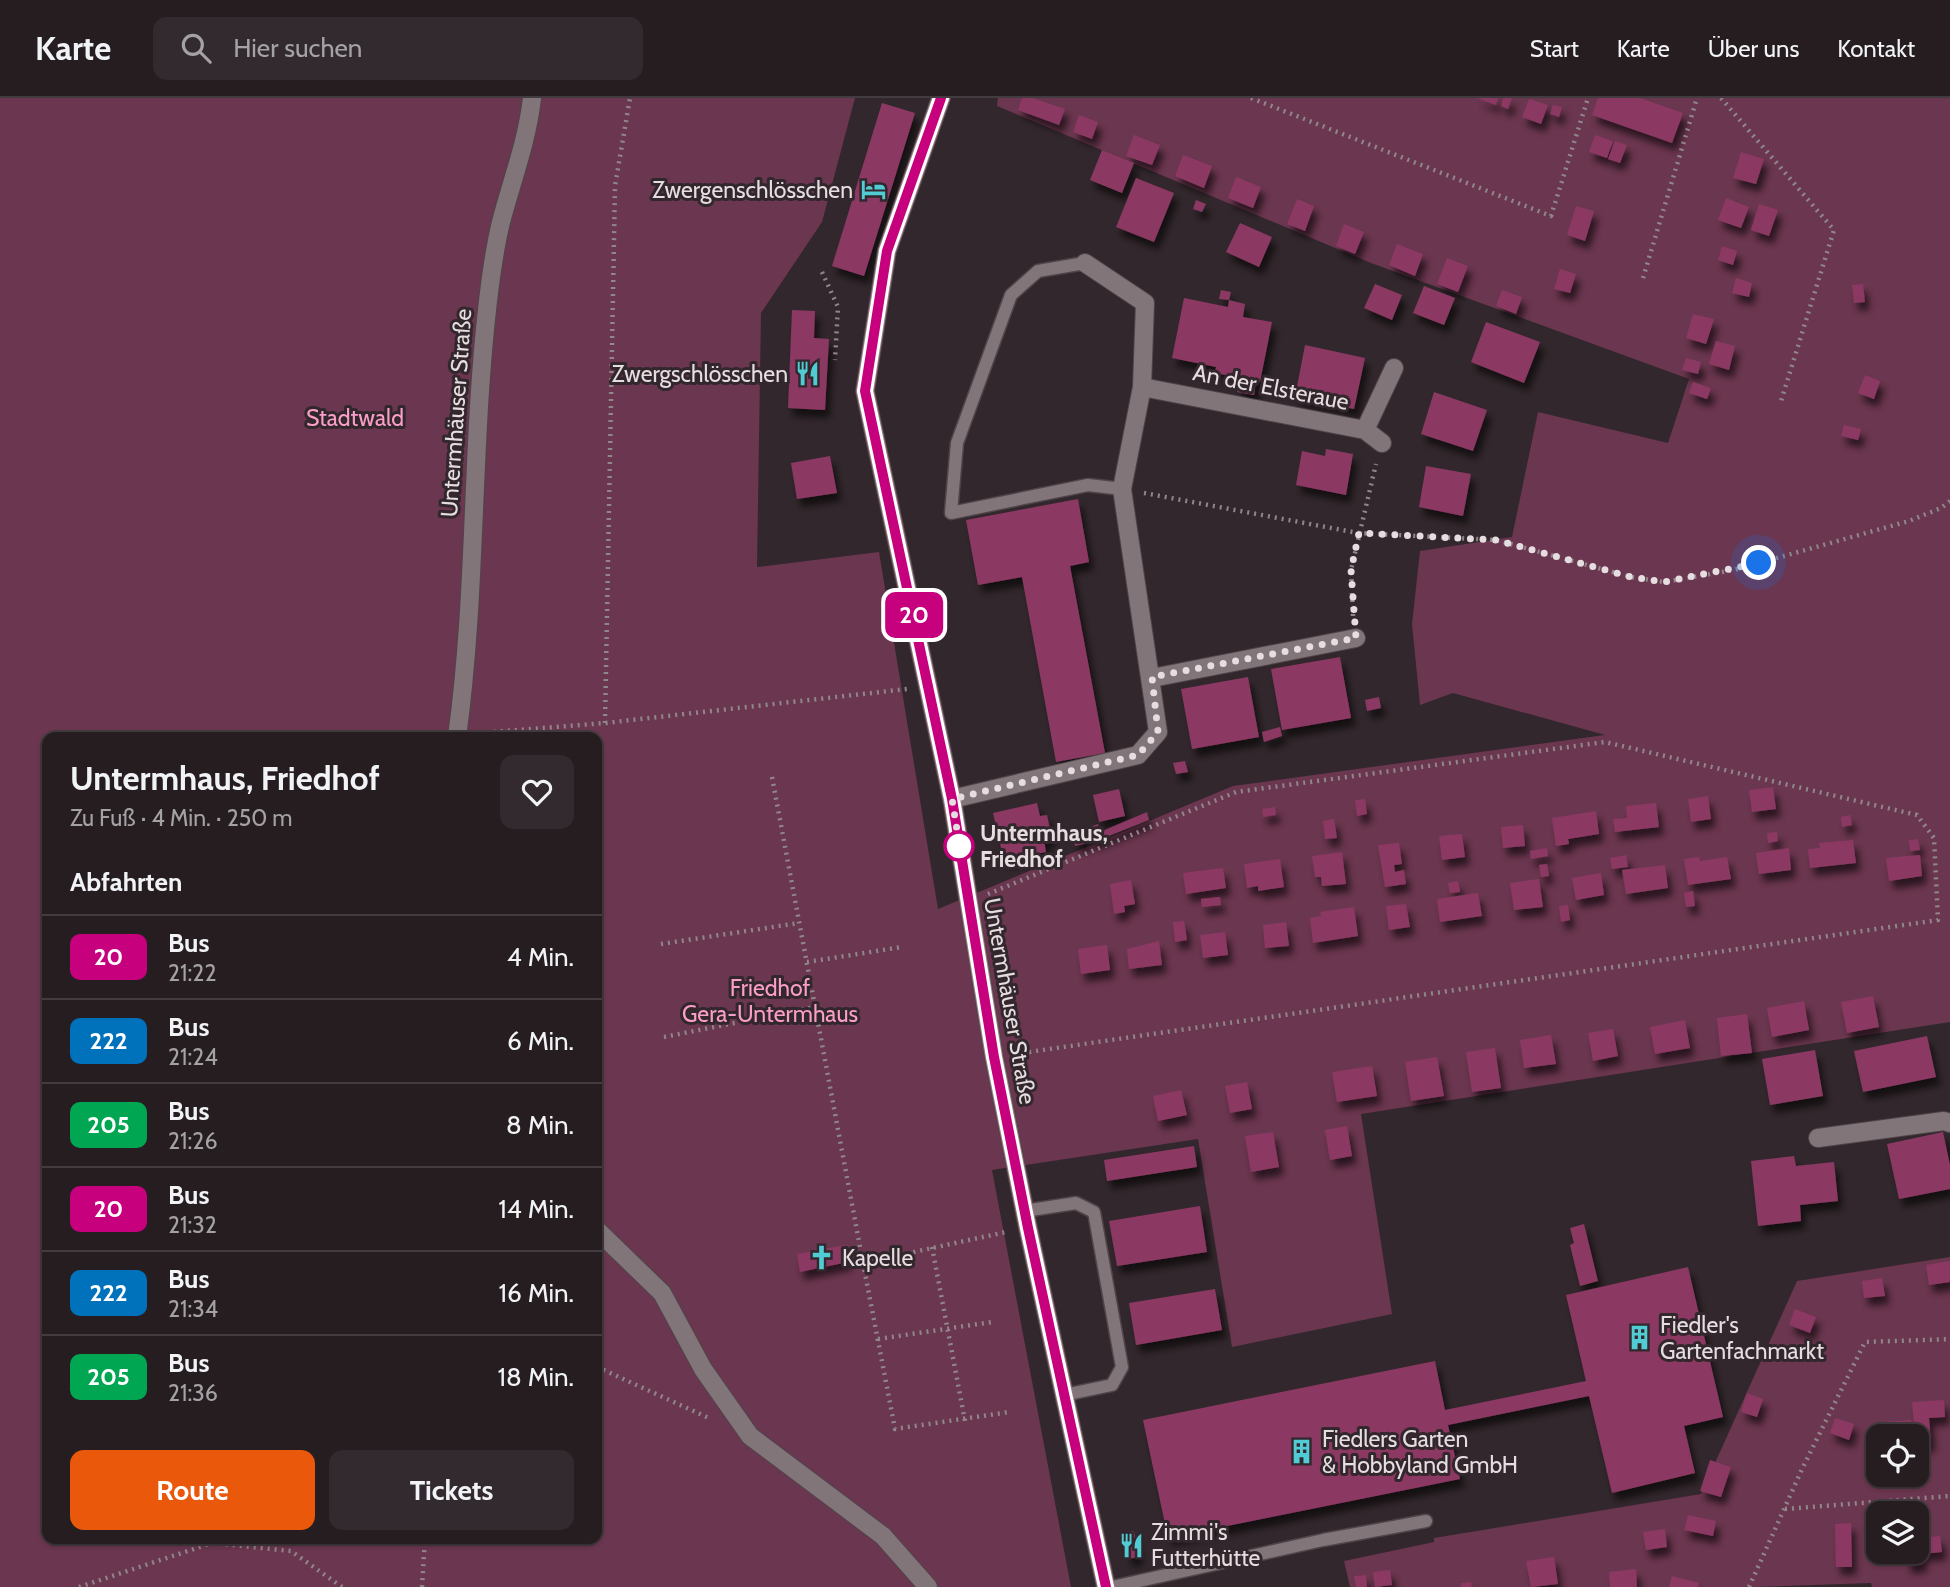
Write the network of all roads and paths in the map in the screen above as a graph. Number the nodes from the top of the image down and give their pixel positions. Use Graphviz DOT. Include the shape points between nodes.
graph roads {
  1 [pos="533,98"];
  2 [pos="630,98"];
  3 [pos="941,98"];
  4 [pos="1251,98"];
  5 [pos="1588,98"];
  6 [pos="1697,98"];
  7 [pos="1721,98"];
  8 [pos="1085,263"];
  9 [pos="822,272"];
  10 [pos="1643,278"];
  11 [pos="835,360"];
  12 [pos="1394,368"];
  13 [pos="1142,387"];
  14 [pos="1781,401"];
  15 [pos="1365,429"];
  16 [pos="1382,443"];
  17 [pos="1122,489"];
  18 [pos="1950,501"];
  19 [pos="1359,533"];
  20 [pos="1356,638"];
  21 [pos="1152,677"];
  22 [pos="929,687"];
  23 [pos="605,723"];
  24 [pos="457,732"];
  25 [pos="503,732"];
  26 [pos="772,777"];
  27 [pos="952,799"];
  28 [pos="968,902"];
  29 [pos="799,923"];
  30 [pos="662,944"];
  31 [pos="902,947"];
  32 [pos="807,962"];
  33 [pos="815,1007"];
  34 [pos="664,1037"];
  35 [pos="994,1057"];
  36 [pos="1950,1124"];
  37 [pos="1818,1138"];
  38 [pos="1026,1219"];
  39 [pos="602,1235"];
  40 [pos="932,1247"];
  41 [pos="863,1263"];
  42 [pos="992,1322"];
  43 [pos="947,1328"];
  44 [pos="878,1339"];
  45 [pos="1950,1339"];
  46 [pos="602,1369"];
  47 [pos="1064,1395"];
  48 [pos="1009,1412"];
  49 [pos="713,1420"];
  50 [pos="965,1421"];
  51 [pos="1950,1496"];
  52 [pos="1784,1509"];
  53 [pos="1426,1521"];
  54 [pos="209,1544"];
  55 [pos="222,1544"];
  56 [pos="425,1544"];
  57 [pos="79,1587"];
  58 [pos="342,1587"];
  59 [pos="422,1587"];
  60 [pos="928,1587"];
  61 [pos="1106,1587"];
  62 [pos="1112,1587"];
  63 [pos="1749,1587"];
  1 -- 24 [label="street, Untermhäuser Straße" via="528,137 501,223 488,298 478,395 471,617"];
  2 -- 23 [label="path" via="615,186"];
  3 -- 22 [label="main road, Untermhäuser Straße" via="887,251 865,391"];
  4 -- 5 [label="path" via="1551,216"];
  6 -- 10 [label="path"];
  7 -- 14 [label="path" via="1834,230"];
  8 -- 13 [label="street" via="1145,303"];
  8 -- 17 [label="lane" via="1038,271 1011,295 957,443 951,513 1088,485"];
  9 -- 11 [label="path" via="838,307"];
  12 -- 15 [label="street, An der Elsteraue"];
  13 -- 15 [label="street, An der Elsteraue"];
  13 -- 17 [label="street"];
  15 -- 16 [label="street"];
  16 -- 19 [label="path"];
  17 -- 19 [label="path"];
  17 -- 21 [label="street"];
  18 -- 19 [label="path" via="1895,525 1734,570 1664,582 1496,540"];
  19 -- 20 [label="path" via="1351,570"];
  20 -- 21 [label="street"];
  21 -- 27 [label="street" via="1158,732 1138,755"];
  22 -- 23 [label="path"];
  22 -- 27 [label="main road, Untermhäuser Straße"];
  23 -- 25 [label="path"];
  26 -- 29 [label="path"];
  27 -- 28 [label="main road, Untermhäuser Straße"];
  28 -- 35 [label="main road, Untermhäuser Straße"];
  28 -- 35 [label="path" via="1236,792 1605,742 1917,815 1934,838 1938,920"];
  29 -- 30 [label="path"];
  29 -- 32 [label="path"];
  31 -- 32 [label="path"];
  32 -- 33 [label="path"];
  33 -- 34 [label="path"];
  33 -- 41 [label="path"];
  35 -- 38 [label="main road, Untermhäuser Straße"];
  36 -- 37 [label="street" via="1944,1121"];
  38 -- 40 [label="path"];
  38 -- 47 [label="main road, Untermhäuser Straße"];
  38 -- 47 [label="lane" via="1076,1203 1094,1212 1122,1367 1112,1385"];
  39 -- 60 [label="street" via="662,1293 703,1368 750,1436 883,1536"];
  40 -- 41 [label="path"];
  40 -- 43 [label="path"];
  41 -- 44 [label="path"];
  42 -- 43 [label="path"];
  43 -- 44 [label="path"];
  43 -- 50 [label="path"];
  44 -- 50 [label="path" via="895,1429"];
  45 -- 52 [label="path" via="1865,1342"];
  46 -- 49 [label="path"];
  47 -- 61 [label="main road, Untermhäuser Straße"];
  48 -- 50 [label="path"];
  51 -- 52 [label="path"];
  52 -- 63 [label="path"];
  53 -- 62 [label="lane"];
  54 -- 57 [label="path"];
  55 -- 58 [label="path" via="291,1551"];
  56 -- 59 [label="path"];
}
